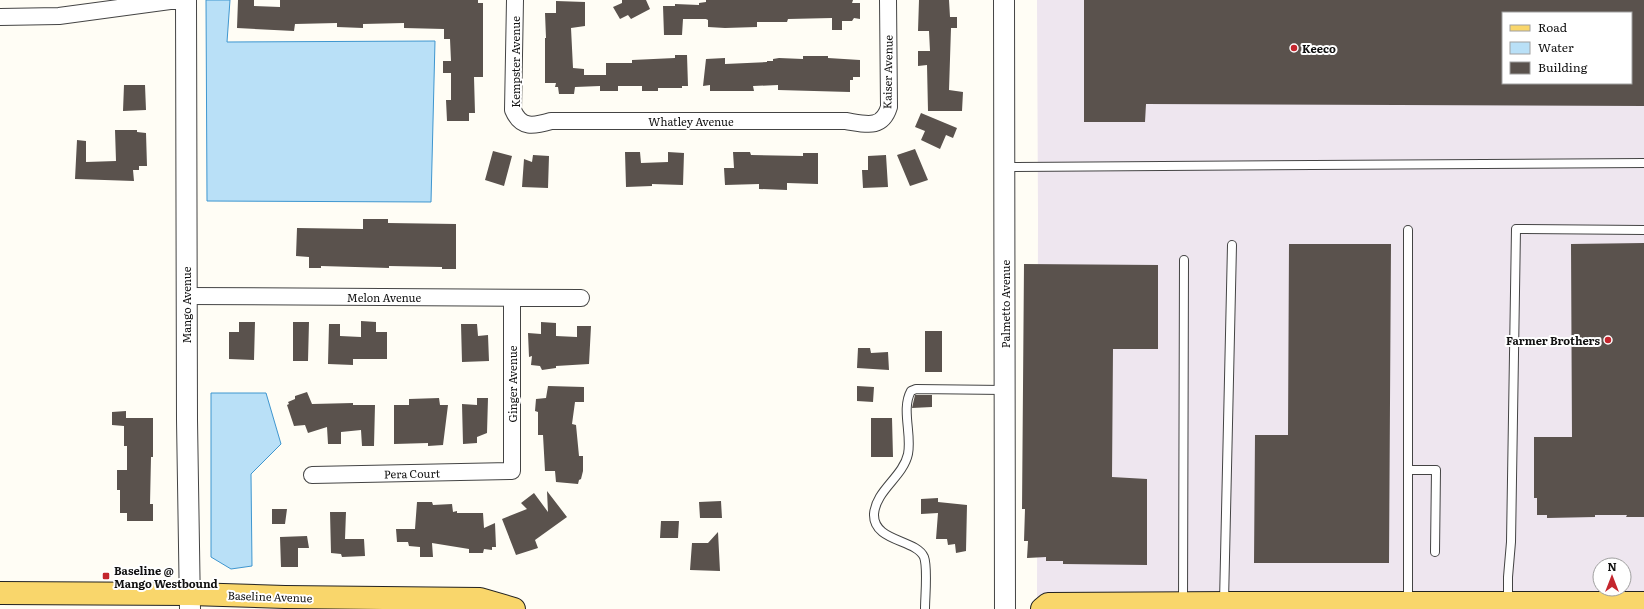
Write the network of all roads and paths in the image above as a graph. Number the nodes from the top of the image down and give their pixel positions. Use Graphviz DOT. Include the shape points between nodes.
graph roads {
  1 [pos="515,0"];
  2 [pos="888,0"];
  3 [pos="1004,0"];
  4 [pos="186,1"];
  5 [pos="0,17"];
  6 [pos="521,122"];
  7 [pos="861,123"];
  8 [pos="1644,164"];
  9 [pos="1004,167"];
  10 [pos="1408,230"];
  11 [pos="1644,230"];
  12 [pos="1232,245"];
  13 [pos="1184,260"];
  14 [pos="186,296"];
  15 [pos="512,298"];
  16 [pos="581,298"];
  17 [pos="1004,390"];
  18 [pos="512,470"];
  19 [pos="1408,470"];
  20 [pos="312,475"];
  21 [pos="1435,552"];
  22 [pos="0,593"];
  23 [pos="190,601"];
  24 [pos="1224,603"];
  25 [pos="1408,603"];
  26 [pos="1508,603"];
  27 [pos="1644,603"];
  28 [pos="1183,604"];
  29 [pos="514,609"];
  30 [pos="925,609"];
  31 [pos="1005,609"];
  32 [pos="1042,609"];
  1 -- 6 [label="street, Kempster Avenue" via="513,110"];
  2 -- 7 [label="street, Kaiser Avenue" via="889,107 887,115 880,121 872,125"];
  3 -- 9 [label="street, Palmetto Avenue"];
  4 -- 5 [label="street" via="59,16"];
  4 -- 14 [label="street, Mango Avenue"];
  6 -- 7 [label="street, Whatley Avenue" via="528,125 540,125 551,121"];
  8 -- 9 [label="lane"];
  9 -- 17 [label="street, Palmetto Avenue"];
  10 -- 19 [label="lane"];
  11 -- 26 [label="lane" via="1516,229"];
  12 -- 24 [label="lane"];
  13 -- 28 [label="lane"];
  14 -- 15 [label="street, Melon Avenue"];
  14 -- 23 [label="street, Mango Avenue"];
  15 -- 16 [label="street, Melon Avenue"];
  15 -- 18 [label="street, Ginger Avenue"];
  17 -- 30 [label="lane" via="916,389 909,394 909,452 906,462 876,505 874,515 876,525 883,532 918,550 924,557"];
  17 -- 31 [label="street, Palmetto Avenue"];
  18 -- 20 [label="street, Pera Court"];
  19 -- 21 [label="lane" via="1436,470"];
  19 -- 25 [label="lane"];
  22 -- 23 [label="main road, Baseline Avenue"];
  23 -- 29 [label="main road, Baseline Avenue" via="285,597 480,599"];
  24 -- 25 [label="main road"];
  24 -- 28 [label="main road"];
  25 -- 26 [label="main road"];
  26 -- 27 [label="main road"];
  28 -- 32 [label="main road" via="1048,604"];
}
